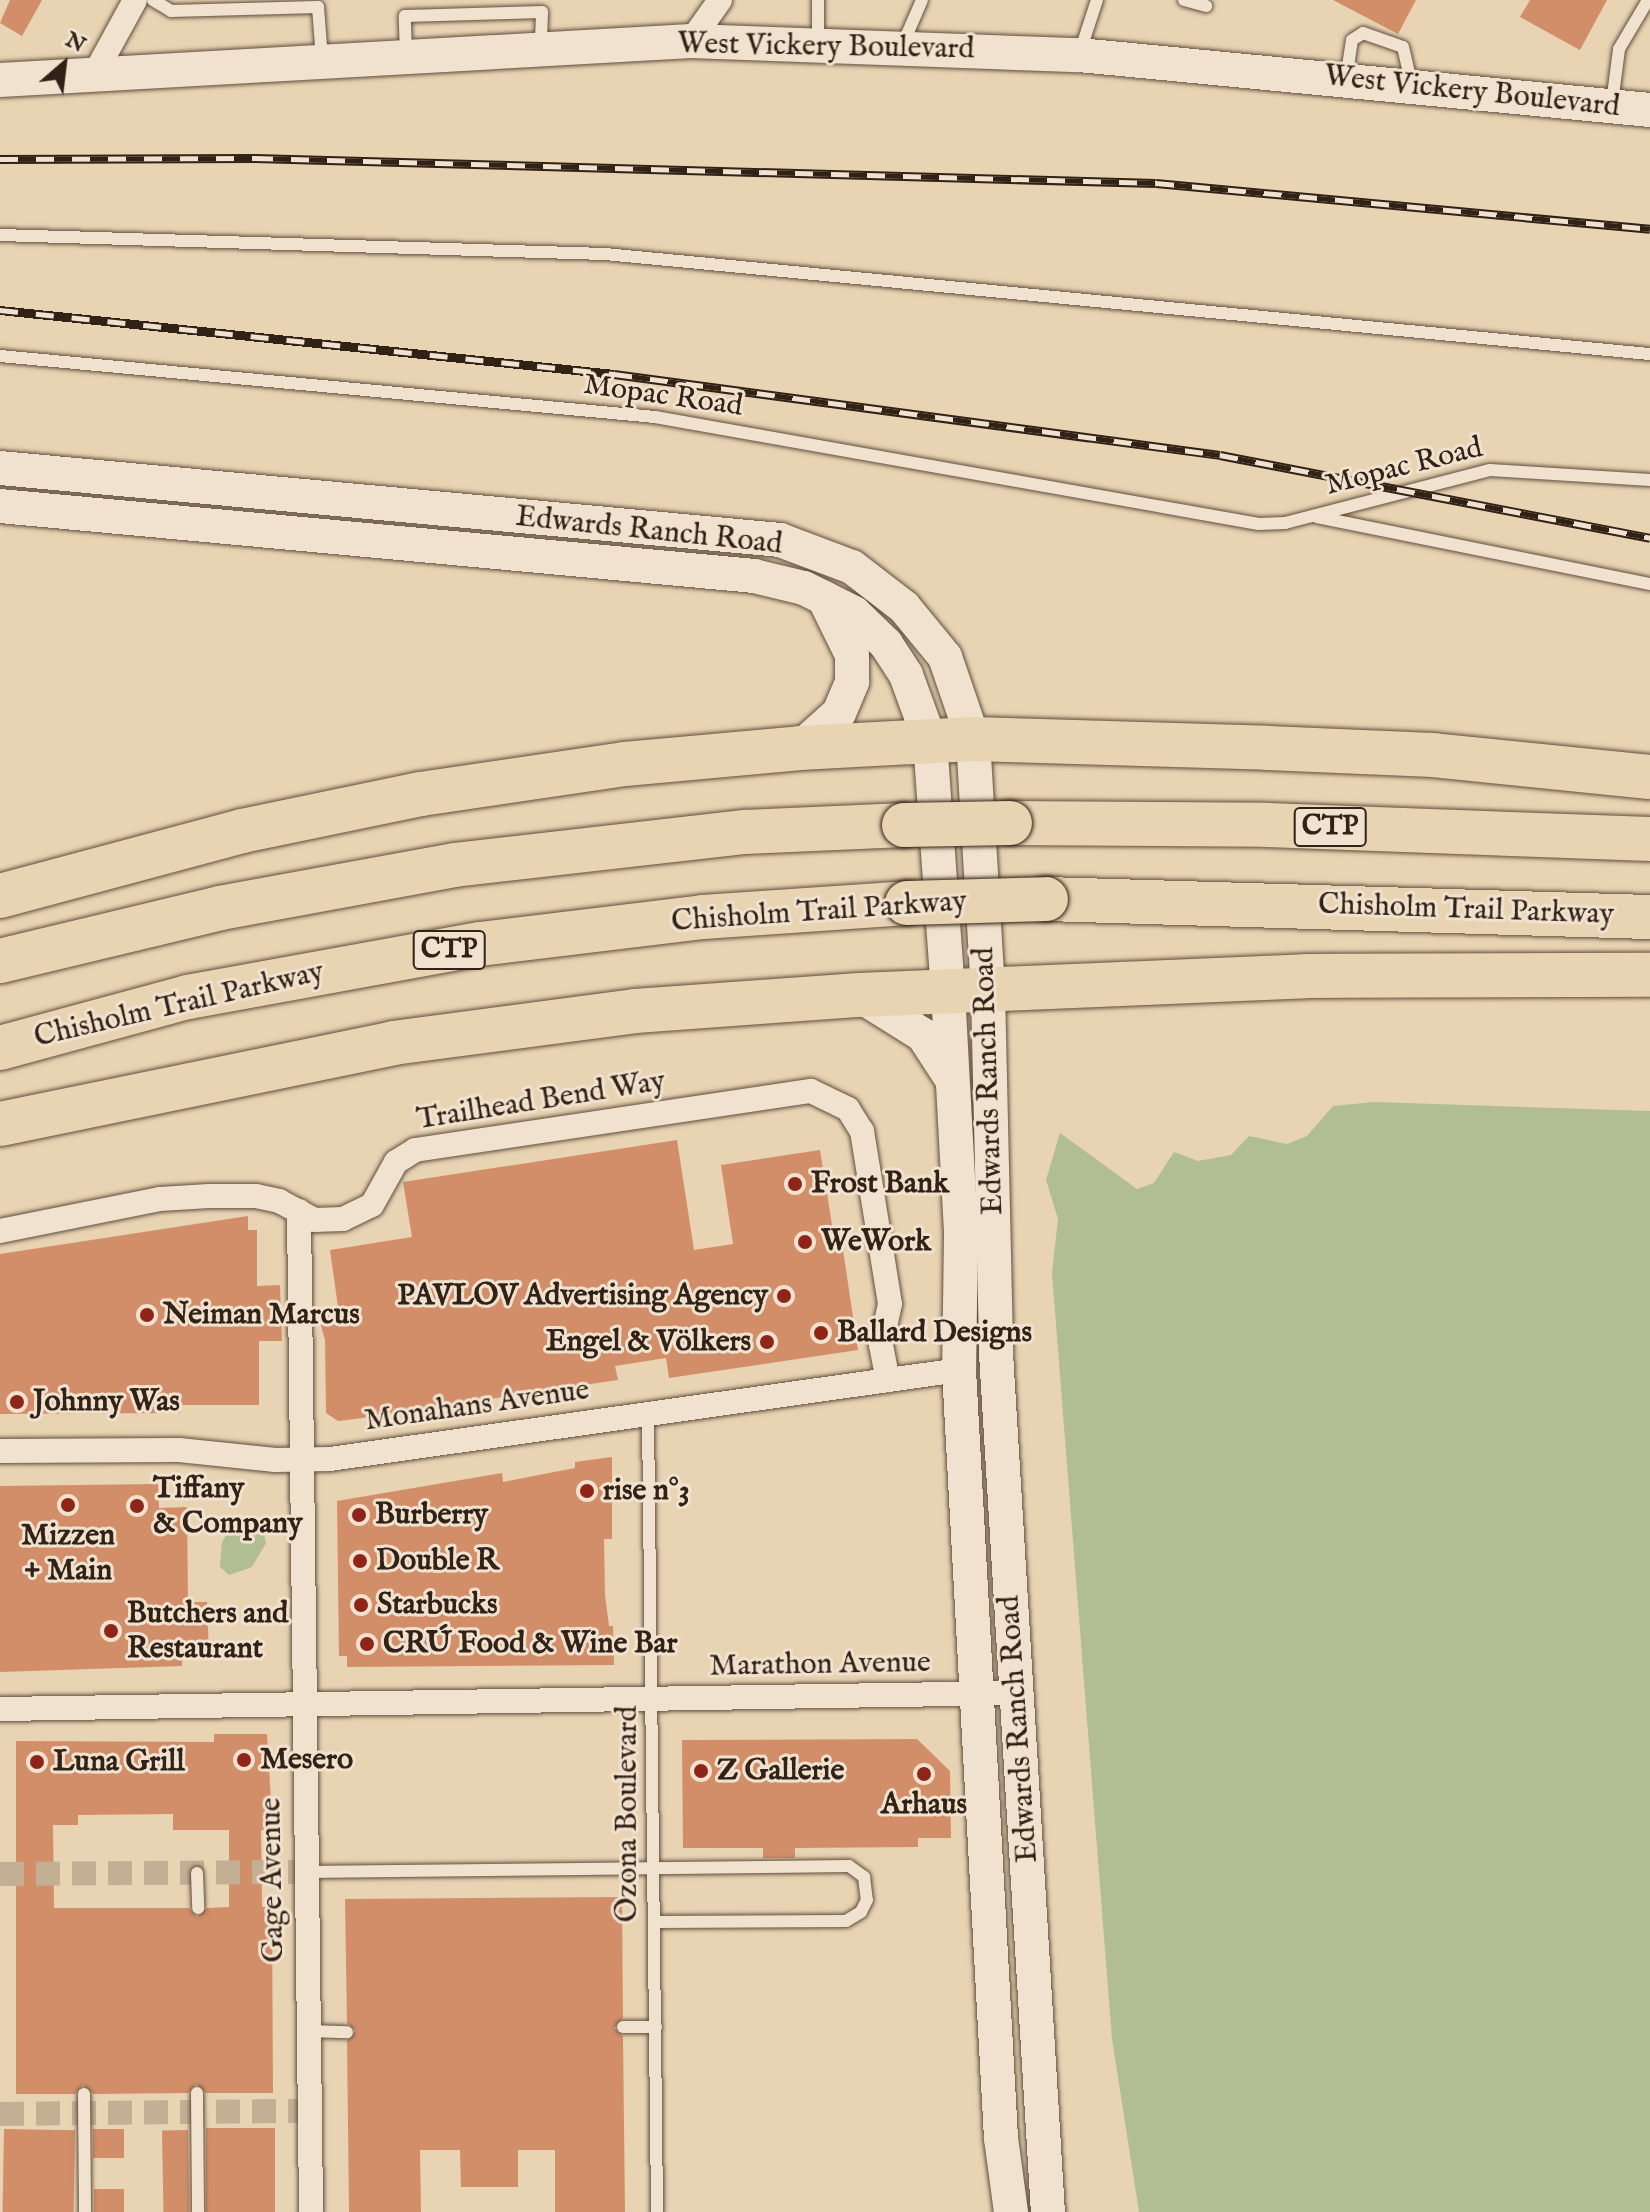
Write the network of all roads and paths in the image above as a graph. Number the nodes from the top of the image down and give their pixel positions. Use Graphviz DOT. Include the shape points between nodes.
graph roads {
  1 [pos="135,0"];
  2 [pos="153,0"];
  3 [pos="550,0"];
  4 [pos="720,0"];
  5 [pos="818,0"];
  6 [pos="922,0"];
  7 [pos="1097,0"];
  8 [pos="1184,0"];
  9 [pos="1648,0"];
  10 [pos="1206,6"];
  11 [pos="542,12"];
  12 [pos="691,41"];
  13 [pos="818,49"];
  14 [pos="901,49"];
  15 [pos="541,50"];
  16 [pos="1079,55"];
  17 [pos="406,57"];
  18 [pos="322,62"];
  19 [pos="94,75"];
  20 [pos="0,80"];
  21 [pos="1346,80"];
  22 [pos="1412,87"];
  23 [pos="1611,106"];
  24 [pos="1650,107"];
  25 [pos="0,235"];
  26 [pos="1650,354"];
  27 [pos="0,356"];
  28 [pos="0,468"];
  29 [pos="1650,480"];
  30 [pos="0,506"];
  31 [pos="1314,516"];
  32 [pos="1650,584"];
  33 [pos="824,598"];
  34 [pos="973,739"];
  35 [pos="930,741"];
  36 [pos="800,748"];
  37 [pos="1650,777"];
  38 [pos="1650,839"];
  39 [pos="0,896"];
  40 [pos="1650,917"];
  41 [pos="0,961"];
  42 [pos="1650,975"];
  43 [pos="968,991"];
  44 [pos="859,995"];
  45 [pos="0,1048"];
  46 [pos="954,1085"];
  47 [pos="0,1124"];
  48 [pos="299,1211"];
  49 [pos="0,1231"];
  50 [pos="961,1234"];
  51 [pos="996,1353"];
  52 [pos="959,1370"];
  53 [pos="888,1380"];
  54 [pos="648,1415"];
  55 [pos="0,1451"];
  56 [pos="301,1460"];
  57 [pos="1002,1472"];
  58 [pos="1017,1693"];
  59 [pos="981,1694"];
  60 [pos="653,1699"];
  61 [pos="302,1704"];
  62 [pos="0,1709"];
  63 [pos="654,1866"];
  64 [pos="305,1872"];
  65 [pos="197,1873"];
  66 [pos="198,1908"];
  67 [pos="655,1922"];
  68 [pos="623,2027"];
  69 [pos="656,2027"];
  70 [pos="309,2031"];
  71 [pos="347,2032"];
  72 [pos="197,2093"];
  73 [pos="84,2094"];
  74 [pos="85,2212"];
  75 [pos="198,2212"];
  76 [pos="311,2212"];
  77 [pos="657,2212"];
  78 [pos="1011,2212"];
  79 [pos="1048,2212"];
  1 -- 19 [label="street"];
  2 -- 18 [label="lane" via="171,11 318,7"];
  3 -- 11 [label="lane"];
  4 -- 12 [label="street"];
  5 -- 13 [label="lane"];
  6 -- 14 [label="lane"];
  7 -- 16 [label="lane"];
  8 -- 10 [label="lane"];
  9 -- 23 [label="lane" via="1619,49"];
  11 -- 15 [label="lane"];
  11 -- 17 [label="lane" via="405,16"];
  12 -- 13 [label="street, West Vickery Boulevard"];
  12 -- 15 [label="street, West Vickery Boulevard"];
  13 -- 14 [label="street, West Vickery Boulevard"];
  14 -- 16 [label="street, West Vickery Boulevard"];
  15 -- 17 [label="street, West Vickery Boulevard"];
  16 -- 21 [label="street, West Vickery Boulevard"];
  17 -- 18 [label="street, West Vickery Boulevard"];
  18 -- 19 [label="street, West Vickery Boulevard"];
  19 -- 20 [label="street, West Vickery Boulevard"];
  21 -- 22 [label="street, West Vickery Boulevard"];
  21 -- 22 [label="lane" via="1352,40 1363,33 1403,47"];
  22 -- 23 [label="street, West Vickery Boulevard"];
  23 -- 24 [label="street, West Vickery Boulevard"];
  25 -- 26 [label="lane" via="605,254"];
  27 -- 31 [label="lane, Mopac Road" via="655,417 1230,520 1285,523"];
  28 -- 34 [label="street, Edwards Ranch Road" via="780,540 852,567 904,607 945,657"];
  29 -- 31 [label="lane, Mopac Road" via="1490,470"];
  30 -- 33 [label="street, Edwards Ranch Road" via="754,576"];
  31 -- 32 [label="lane, Mopac Road"];
  33 -- 35 [label="street, Edwards Ranch Road" via="854,613 886,644 923,711"];
  33 -- 36 [label="street" via="852,655 852,682 839,713"];
  34 -- 35 [label="highway"];
  34 -- 37 [label="highway" via="1402,753"];
  34 -- 43 [label="street, Edwards Ranch Road"];
  35 -- 36 [label="highway"];
  35 -- 43 [label="street, Edwards Ranch Road"];
  36 -- 39 [label="highway" via="625,764 421,794 230,834"];
  38 -- 41 [label="highway, CTP, bridge" via="1237,824 1010,823 745,832 454,865 220,908"];
  40 -- 45 [label="highway, Chisholm Trail Parkway / CTP, bridge" via="1046,899 761,911 480,944 188,997"];
  42 -- 43 [label="highway" via="1306,976"];
  43 -- 44 [label="highway"];
  43 -- 46 [label="street, Edwards Ranch Road"];
  43 -- 51 [label="street, Edwards Ranch Road"];
  44 -- 46 [label="street" via="923,1035"];
  44 -- 47 [label="highway" via="635,1011 442,1035"];
  46 -- 50 [label="street, Edwards Ranch Road"];
  48 -- 49 [label="street, Trailhead Bend Way" via="256,1196 160,1199"];
  48 -- 53 [label="street, Trailhead Bend Way" via="326,1221 362,1212 380,1196 396,1162 415,1150 811,1091 848,1109 862,1131 890,1304 881,1345"];
  48 -- 56 [label="street, Gage Avenue"];
  50 -- 51 [label="street" via="979,1291 983,1339"];
  50 -- 52 [label="street, Edwards Ranch Road"];
  51 -- 57 [label="street, Edwards Ranch Road"];
  52 -- 53 [label="street, Monahans Avenue"];
  52 -- 57 [label="street" via="982,1384"];
  52 -- 59 [label="street, Edwards Ranch Road"];
  53 -- 54 [label="street, Monahans Avenue"];
  54 -- 56 [label="street, Monahans Avenue"];
  54 -- 60 [label="lane, Ozona Boulevard"];
  55 -- 56 [label="street, Monahans Avenue" via="179,1450"];
  56 -- 61 [label="street, Gage Avenue"];
  57 -- 58 [label="street, Edwards Ranch Road"];
  58 -- 59 [label="street, Marathon Avenue"];
  58 -- 79 [label="street, Edwards Ranch Road"];
  59 -- 60 [label="street, Marathon Avenue"];
  59 -- 78 [label="street, Edwards Ranch Road" via="1001,2138"];
  60 -- 61 [label="street, Marathon Avenue"];
  60 -- 63 [label="lane, Ozona Boulevard"];
  61 -- 62 [label="street, Marathon Avenue"];
  61 -- 64 [label="street, Gage Avenue"];
  63 -- 64 [label="lane"];
  63 -- 67 [label="lane, Ozona Boulevard"];
  63 -- 67 [label="lane" via="849,1866 864,1877 867,1900 861,1912 846,1921"];
  64 -- 70 [label="street, Gage Avenue"];
  65 -- 66 [label="lane"];
  67 -- 69 [label="lane, Ozona Boulevard"];
  68 -- 69 [label="lane"];
  69 -- 77 [label="lane, Ozona Boulevard"];
  70 -- 71 [label="lane"];
  70 -- 76 [label="street, Gage Avenue"];
  72 -- 75 [label="lane"];
  73 -- 74 [label="lane"];
}
